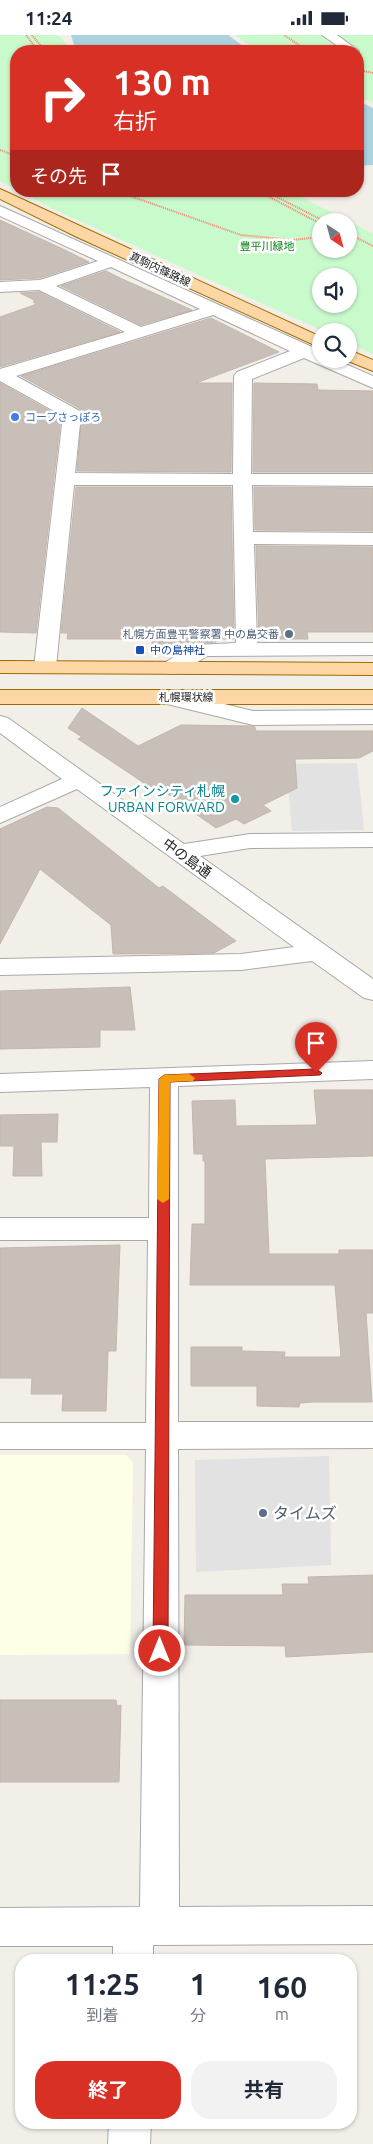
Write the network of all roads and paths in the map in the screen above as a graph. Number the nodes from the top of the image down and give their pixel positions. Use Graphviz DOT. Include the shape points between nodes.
graph roads {
  1 [pos="32,35"];
  2 [pos="284,35"];
  3 [pos="328,35"];
  4 [pos="40,45"];
  5 [pos="299,45"];
  6 [pos="344,45"];
  7 [pos="0,193"];
  8 [pos="133,197"];
  9 [pos="269,197"];
  10 [pos="277,197"];
  11 [pos="0,210"];
  12 [pos="312,215"];
  13 [pos="312,219"];
  14 [pos="7,220"];
  15 [pos="312,238"];
  16 [pos="358,238"];
  17 [pos="373,246"];
  18 [pos="109,263"];
  19 [pos="42,285"];
  20 [pos="0,287"];
  21 [pos="213,309"];
  22 [pos="139,332"];
  23 [pos="312,350"];
  24 [pos="312,351"];
  25 [pos="312,355"];
  26 [pos="357,359"];
  27 [pos="373,366"];
  28 [pos="345,368"];
  29 [pos="1,374"];
  30 [pos="373,383"];
  31 [pos="66,479"];
  32 [pos="242,480"];
  33 [pos="373,480"];
  34 [pos="244,538"];
  35 [pos="373,539"];
  36 [pos="373,649"];
  37 [pos="247,650"];
  38 [pos="0,667"];
  39 [pos="45,667"];
  40 [pos="172,668"];
  41 [pos="373,669"];
  42 [pos="0,697"];
  43 [pos="167,697"];
  44 [pos="373,697"];
  45 [pos="373,717"];
  46 [pos="0,723"];
  47 [pos="78,780"];
  48 [pos="0,816"];
  49 [pos="373,840"];
  50 [pos="178,852"];
  51 [pos="317,952"];
  52 [pos="0,967"];
  53 [pos="373,992"];
  54 [pos="373,1070"];
  55 [pos="164,1079"];
  56 [pos="0,1083"];
  57 [pos="0,1229"];
  58 [pos="163,1229"];
  59 [pos="162,1435"];
  60 [pos="373,1435"];
  61 [pos="0,1436"];
  62 [pos="373,1925"];
  63 [pos="0,1927"];
  64 [pos="142,1938"];
  65 [pos="130,2129"];
  66 [pos="130,2144"];
  1 -- 4 [label="path"];
  2 -- 5 [label="path"];
  3 -- 6 [label="street"];
  7 -- 23 [label="main road, 真駒内篠路線"];
  8 -- 15 [label="path" via="241,235 292,240"];
  9 -- 13 [label="path"];
  10 -- 12 [label="path"];
  11 -- 14 [label="street"];
  14 -- 18 [label="street"];
  16 -- 17 [label="path"];
  18 -- 19 [label="street"];
  18 -- 21 [label="street"];
  19 -- 20 [label="street"];
  19 -- 22 [label="street"];
  21 -- 22 [label="street"];
  21 -- 24 [label="street"];
  22 -- 29 [label="street"];
  25 -- 32 [label="street" via="243,376"];
  26 -- 27 [label="main road"];
  28 -- 30 [label="street"];
  29 -- 31 [label="street" via="72,415"];
  31 -- 32 [label="street"];
  31 -- 39 [label="street"];
  32 -- 33 [label="street"];
  32 -- 34 [label="street"];
  34 -- 35 [label="street"];
  34 -- 37 [label="street"];
  36 -- 37 [label="street"];
  37 -- 40 [label="street" via="202,650"];
  38 -- 39 [label="main road"];
  39 -- 40 [label="main road"];
  40 -- 41 [label="main road"];
  42 -- 43 [label="main road, 札幌環状線"];
  43 -- 44 [label="main road, 札幌環状線"];
  43 -- 45 [label="street" via="253,718"];
  46 -- 47 [label="street, 中の島通"];
  47 -- 48 [label="street"];
  47 -- 50 [label="street, 中の島通"];
  49 -- 50 [label="street" via="250,841"];
  50 -- 51 [label="street, 中の島通"];
  51 -- 52 [label="street" via="241,962"];
  51 -- 53 [label="street, 中の島通"];
  54 -- 55 [label="street"];
  55 -- 56 [label="street"];
  55 -- 58 [label="street"];
  57 -- 58 [label="street"];
  58 -- 59 [label="street"];
  59 -- 60 [label="street"];
  59 -- 61 [label="street"];
  59 -- 64 [label="street"];
  62 -- 64 [label="street"];
  63 -- 64 [label="street"];
  65 -- 66 [label="street"];
}
